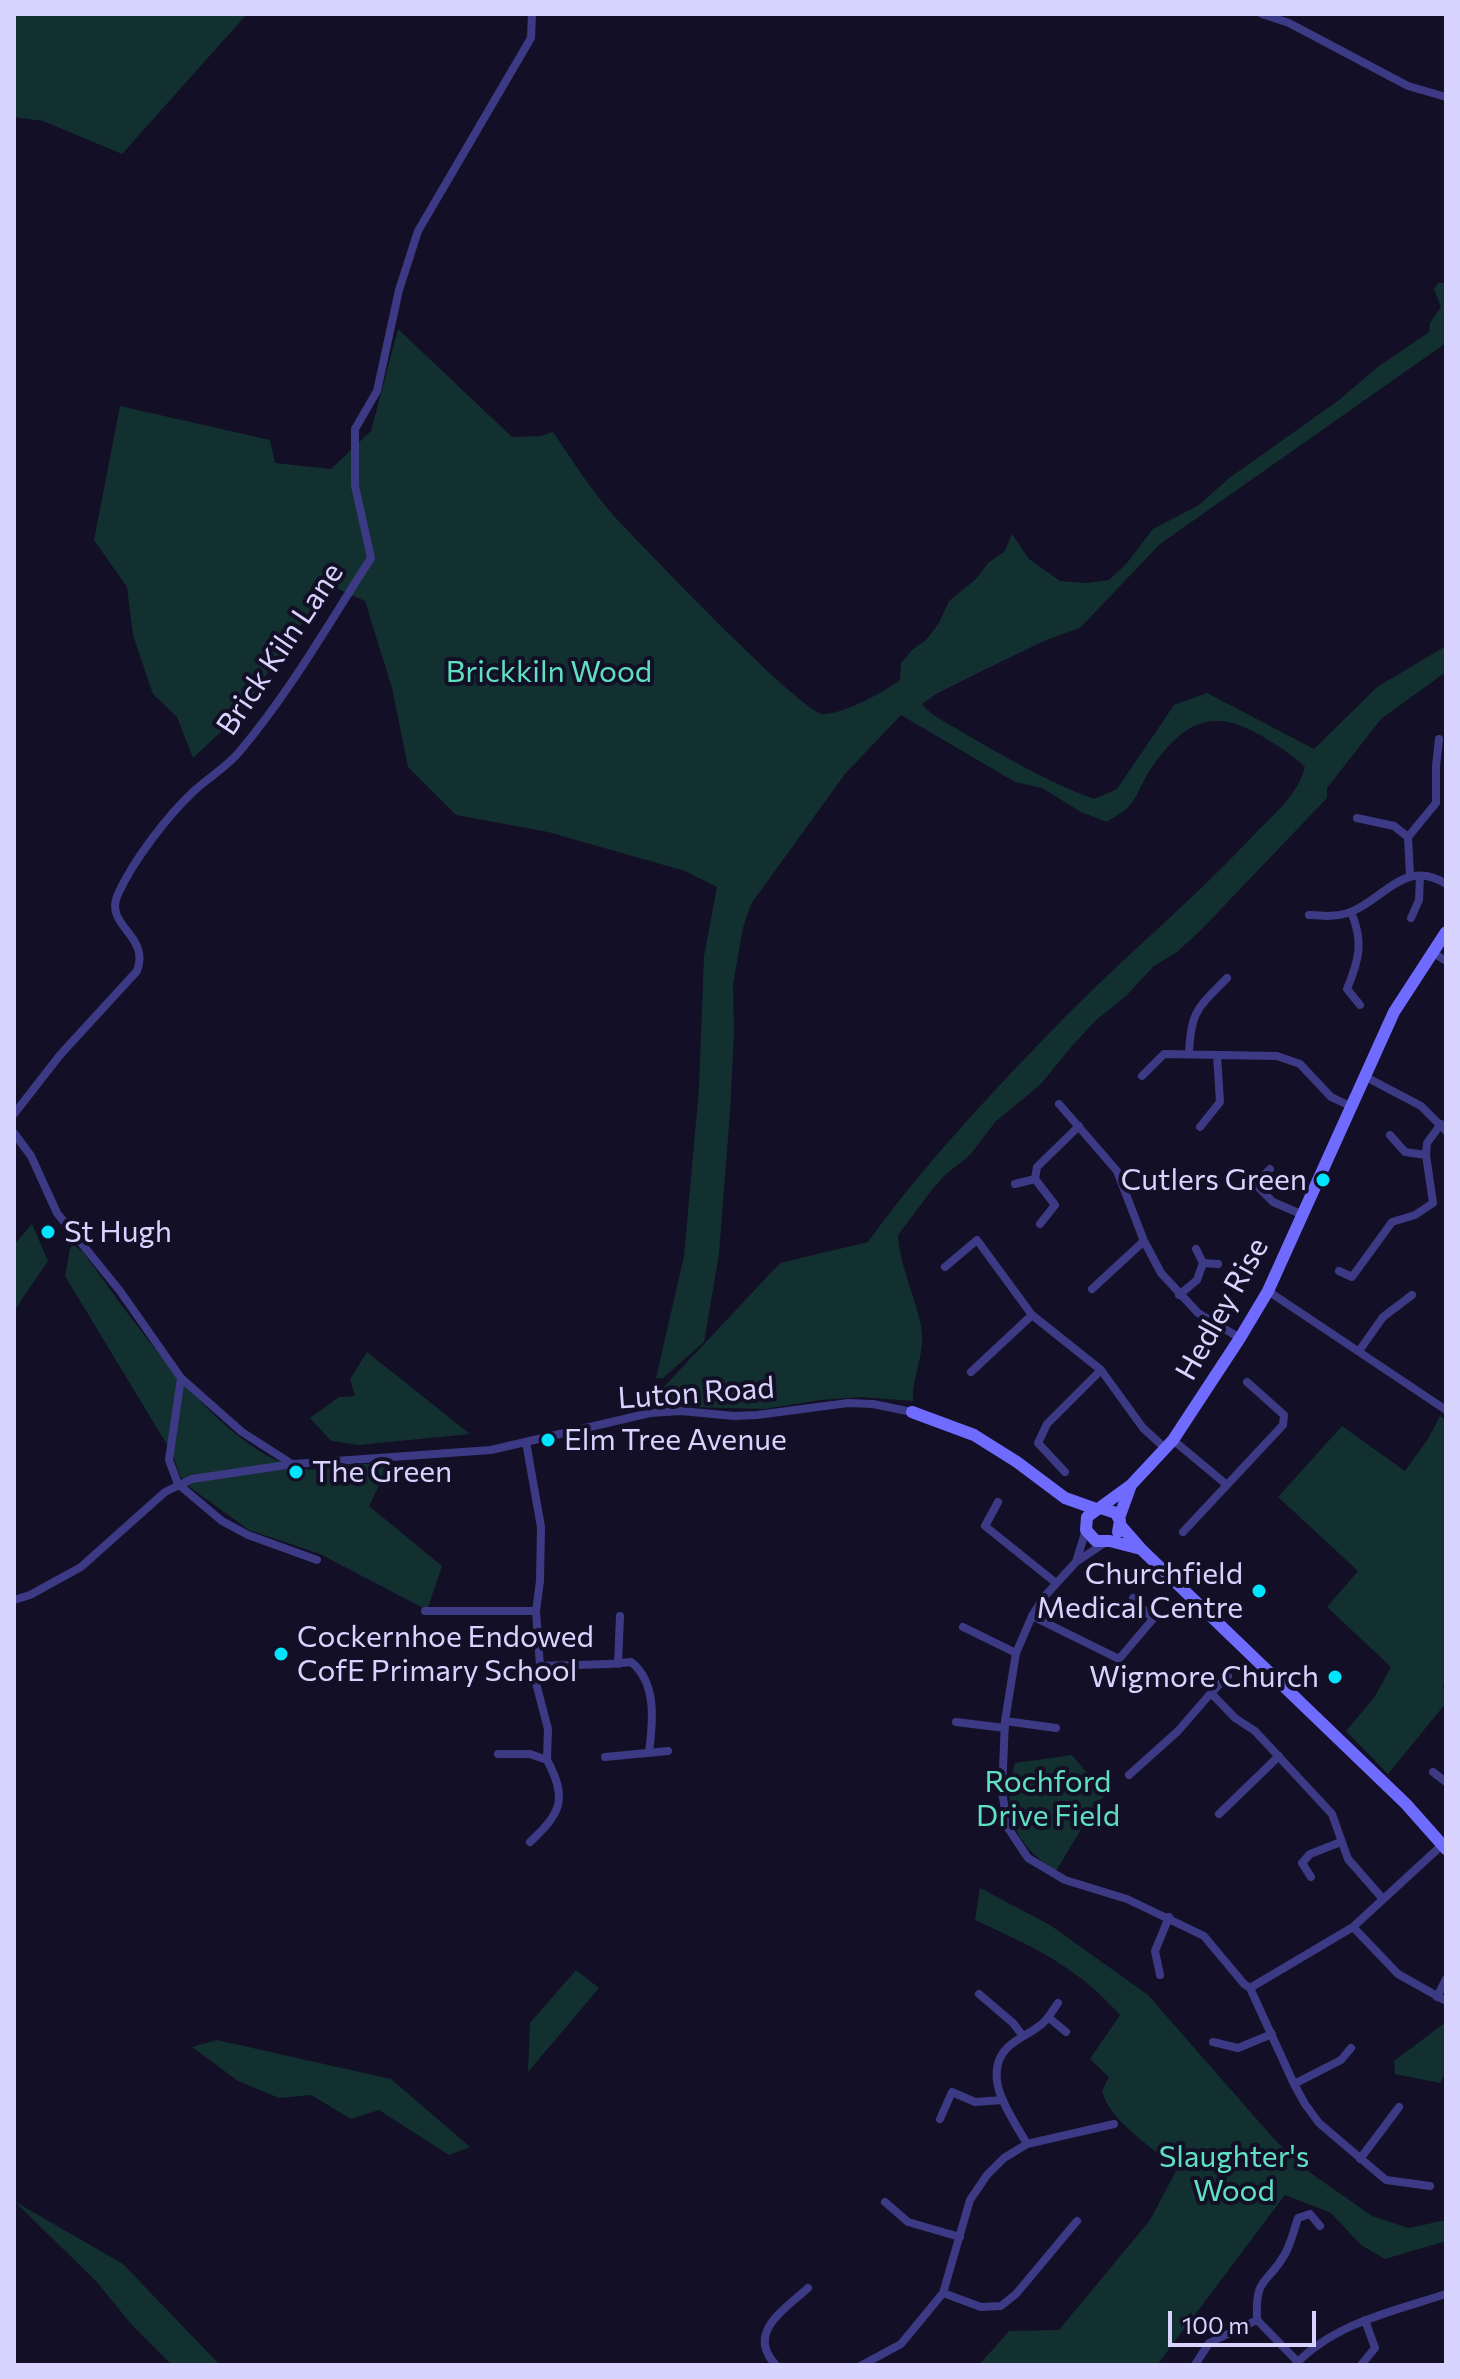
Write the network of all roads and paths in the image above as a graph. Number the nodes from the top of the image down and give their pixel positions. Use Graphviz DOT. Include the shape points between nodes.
graph roads {
  1 [pos="532,14"];
  2 [pos="1262,14"];
  3 [pos="1446,97"];
  4 [pos="1439,739"];
  5 [pos="1436,803"];
  6 [pos="1446,807"];
  7 [pos="1357,818"];
  8 [pos="1408,837"];
  9 [pos="1415,876"];
  10 [pos="1446,884"];
  11 [pos="1351,912"];
  12 [pos="1309,915"];
  13 [pos="1411,918"];
  14 [pos="1446,932"];
  15 [pos="1432,952"];
  16 [pos="1446,961"];
  17 [pos="1227,978"];
  18 [pos="1360,1005"];
  19 [pos="1189,1053"];
  20 [pos="1217,1055"];
  21 [pos="1142,1076"];
  22 [pos="1364,1076"];
  23 [pos="1059,1104"];
  24 [pos="1350,1106"];
  25 [pos="14,1114"];
  26 [pos="1079,1126"];
  27 [pos="1200,1127"];
  28 [pos="1443,1128"];
  29 [pos="14,1133"];
  30 [pos="1390,1135"];
  31 [pos="1426,1155"];
  32 [pos="1270,1169"];
  33 [pos="1035,1179"];
  34 [pos="1015,1184"];
  35 [pos="1301,1214"];
  36 [pos="1040,1224"];
  37 [pos="1144,1241"];
  38 [pos="1196,1249"];
  39 [pos="1203,1263"];
  40 [pos="1218,1264"];
  41 [pos="945,1267"];
  42 [pos="1339,1271"];
  43 [pos="1092,1289"];
  44 [pos="1268,1291"];
  45 [pos="1179,1295"];
  46 [pos="1412,1295"];
  47 [pos="1032,1315"];
  48 [pos="1240,1338"];
  49 [pos="1359,1351"];
  50 [pos="1101,1370"];
  51 [pos="971,1372"];
  52 [pos="181,1378"];
  53 [pos="1247,1382"];
  54 [pos="1446,1410"];
  55 [pos="912,1412"];
  56 [pos="526,1442"];
  57 [pos="1170,1444"];
  58 [pos="293,1464"];
  59 [pos="1065,1472"];
  60 [pos="178,1484"];
  61 [pos="1131,1485"];
  62 [pos="1227,1485"];
  63 [pos="1065,1498"];
  64 [pos="998,1502"];
  65 [pos="1098,1508"];
  66 [pos="1119,1521"];
  67 [pos="1086,1528"];
  68 [pos="1183,1532"];
  69 [pos="1108,1541"];
  70 [pos="1141,1549"];
  71 [pos="317,1560"];
  72 [pos="1076,1562"];
  73 [pos="1056,1583"];
  74 [pos="1133,1598"];
  75 [pos="14,1600"];
  76 [pos="425,1611"];
  77 [pos="536,1611"];
  78 [pos="620,1616"];
  79 [pos="1032,1616"];
  80 [pos="963,1627"];
  81 [pos="1016,1653"];
  82 [pos="618,1664"];
  83 [pos="540,1666"];
  84 [pos="1228,1676"];
  85 [pos="1211,1693"];
  86 [pos="956,1722"];
  87 [pos="1005,1724"];
  88 [pos="1056,1728"];
  89 [pos="668,1751"];
  90 [pos="649,1752"];
  91 [pos="498,1754"];
  92 [pos="1279,1756"];
  93 [pos="605,1757"];
  94 [pos="547,1760"];
  95 [pos="1433,1772"];
  96 [pos="1129,1775"];
  97 [pos="1446,1782"];
  98 [pos="1219,1814"];
  99 [pos="530,1842"];
  100 [pos="1341,1842"];
  101 [pos="1444,1847"];
  102 [pos="1311,1877"];
  103 [pos="1383,1899"];
  104 [pos="1169,1917"];
  105 [pos="1353,1927"];
  106 [pos="1160,1975"];
  107 [pos="1446,1979"];
  108 [pos="1250,1988"];
  109 [pos="979,1994"];
  110 [pos="1437,1997"];
  111 [pos="1446,2001"];
  112 [pos="1058,2003"];
  113 [pos="1048,2017"];
  114 [pos="1066,2032"];
  115 [pos="1272,2034"];
  116 [pos="1023,2036"];
  117 [pos="1213,2042"];
  118 [pos="1351,2048"];
  119 [pos="1294,2084"];
  120 [pos="1003,2100"];
  121 [pos="1399,2107"];
  122 [pos="940,2119"];
  123 [pos="1114,2124"];
  124 [pos="1027,2144"];
  125 [pos="1360,2159"];
  126 [pos="1430,2186"];
  127 [pos="885,2202"];
  128 [pos="1077,2221"];
  129 [pos="1320,2226"];
  130 [pos="960,2237"];
  131 [pos="808,2288"];
  132 [pos="943,2293"];
  133 [pos="1446,2294"];
  134 [pos="1257,2320"];
  135 [pos="1365,2320"];
  136 [pos="1297,2363"];
  137 [pos="868,2364"];
  138 [pos="776,2365"];
  139 [pos="1195,2365"];
  140 [pos="1361,2365"];
  1 -- 25 [label="street, Brick Kiln Lane" via="531,38 418,231 377,391 355,429 355,486 371,558 263,723 237,755 162,825 141,857 115,903 115,912 139,948 137,971"];
  2 -- 3 [label="street" via="1408,86"];
  4 -- 5 [label="street"];
  5 -- 6 [label="street"];
  5 -- 8 [label="street"];
  7 -- 8 [label="street" via="1394,826"];
  8 -- 9 [label="street"];
  9 -- 10 [label="street"];
  9 -- 11 [label="street"];
  9 -- 13 [label="street" via="1419,900"];
  11 -- 12 [label="street"];
  11 -- 18 [label="street" via="1359,931 1358,963 1347,989"];
  14 -- 15 [label="street, Hedley Rise"];
  15 -- 16 [label="street"];
  15 -- 22 [label="street, Hedley Rise" via="1394,1012"];
  17 -- 19 [label="street" via="1200,1006 1191,1024"];
  19 -- 20 [label="street"];
  19 -- 21 [label="street" via="1164,1054"];
  20 -- 24 [label="street" via="1277,1056 1300,1064 1331,1097"];
  20 -- 27 [label="street" via="1220,1102"];
  22 -- 24 [label="street, Hedley Rise"];
  22 -- 28 [label="street" via="1421,1106"];
  23 -- 26 [label="street"];
  24 -- 35 [label="street, Hedley Rise"];
  26 -- 33 [label="street" via="1037,1167"];
  26 -- 37 [label="street" via="1117,1171"];
  28 -- 31 [label="street" via="1427,1143"];
  29 -- 52 [label="street" via="62,1220"];
  30 -- 31 [label="street" via="1405,1152"];
  31 -- 42 [label="street" via="1433,1203 1392,1222 1352,1277"];
  32 -- 35 [label="street" via="1255,1184 1273,1202"];
  33 -- 34 [label="street"];
  33 -- 36 [label="street" via="1055,1205"];
  35 -- 44 [label="street, Hedley Rise"];
  37 -- 43 [label="street"];
  37 -- 45 [label="street"];
  38 -- 39 [label="street"];
  39 -- 40 [label="street"];
  39 -- 45 [label="street" via="1197,1280"];
  41 -- 47 [label="street" via="977,1240"];
  44 -- 48 [label="street, Hedley Rise"];
  44 -- 49 [label="street"];
  45 -- 48 [label="street"];
  46 -- 49 [label="street" via="1383,1317"];
  47 -- 50 [label="street"];
  47 -- 51 [label="street"];
  48 -- 57 [label="street, Hedley Rise"];
  49 -- 54 [label="street"];
  50 -- 57 [label="street" via="1143,1428"];
  50 -- 59 [label="street" via="1047,1424 1038,1443"];
  52 -- 58 [label="street" via="242,1432"];
  52 -- 60 [label="street" via="169,1460"];
  53 -- 62 [label="street" via="1284,1415 1283,1425"];
  55 -- 56 [label="street, Luton Road" via="848,1403 757,1415 650,1413"];
  55 -- 63 [label="street" via="974,1435"];
  56 -- 58 [label="street, Luton Road" via="453,1454"];
  56 -- 77 [label="street" via="541,1527"];
  57 -- 61 [label="street, Hedley Rise"];
  57 -- 62 [label="street"];
  58 -- 60 [label="street, Luton Road"];
  60 -- 71 [label="street" via="222,1521"];
  60 -- 75 [label="street" via="81,1567"];
  61 -- 65 [label="street, Hedley Rise"];
  61 -- 66 [label="street, Hedley Rise"];
  62 -- 68 [label="street"];
  63 -- 65 [label="street"];
  63 -- 67 [label="street"];
  64 -- 73 [label="street" via="985,1526"];
  65 -- 66 [label="street" via="1111,1510"];
  65 -- 67 [label="street" via="1089,1514"];
  66 -- 69 [label="street" via="1117,1534"];
  66 -- 70 [label="street"];
  67 -- 69 [label="street" via="1096,1541"];
  67 -- 72 [label="street"];
  69 -- 70 [label="street"];
  69 -- 72 [label="street"];
  70 -- 101 [label="street" via="1406,1804"];
  72 -- 73 [label="street"];
  73 -- 79 [label="street"];
  74 -- 79 [label="street" via="1153,1619 1119,1659"];
  76 -- 77 [label="street"];
  77 -- 83 [label="street"];
  78 -- 82 [label="street"];
  79 -- 81 [label="street"];
  80 -- 81 [label="street"];
  81 -- 87 [label="street"];
  82 -- 83 [label="street"];
  82 -- 90 [label="street" via="631,1662 641,1670 650,1693"];
  83 -- 94 [label="street" via="536,1683 548,1729"];
  84 -- 85 [label="street"];
  85 -- 92 [label="street"];
  85 -- 96 [label="street"];
  86 -- 87 [label="street"];
  87 -- 88 [label="street"];
  87 -- 104 [label="street" via="1002,1792 1008,1828 1028,1858 1065,1880"];
  89 -- 90 [label="street"];
  90 -- 93 [label="street"];
  91 -- 94 [label="street"];
  92 -- 98 [label="street"];
  92 -- 100 [label="street" via="1332,1814"];
  94 -- 99 [label="street" via="560,1791 553,1821"];
  95 -- 97 [label="street"];
  100 -- 102 [label="street" via="1310,1854 1302,1863"];
  100 -- 103 [label="street" via="1348,1859"];
  101 -- 103 [label="street"];
  103 -- 105 [label="street"];
  104 -- 106 [label="street" via="1155,1951"];
  104 -- 108 [label="street" via="1204,1936"];
  105 -- 108 [label="street"];
  105 -- 110 [label="street" via="1398,1974"];
  107 -- 110 [label="street"];
  108 -- 115 [label="street"];
  109 -- 116 [label="street"];
  110 -- 111 [label="street"];
  112 -- 113 [label="street"];
  113 -- 114 [label="street"];
  113 -- 116 [label="street"];
  115 -- 117 [label="street" via="1238,2048"];
  115 -- 119 [label="street"];
  116 -- 120 [label="street" via="997,2062"];
  118 -- 119 [label="street" via="1341,2060"];
  119 -- 125 [label="street" via="1319,2123"];
  120 -- 122 [label="street" via="975,2102 952,2092"];
  120 -- 124 [label="street"];
  121 -- 125 [label="street"];
  123 -- 124 [label="street"];
  124 -- 130 [label="street" via="987,2175 970,2200"];
  125 -- 126 [label="street" via="1386,2180"];
  127 -- 130 [label="street" via="908,2222"];
  128 -- 132 [label="street" via="1001,2306 981,2307"];
  129 -- 134 [label="street" via="1310,2214 1298,2218 1285,2255 1261,2283"];
  130 -- 132 [label="street"];
  131 -- 138 [label="street" via="771,2322 764,2338 766,2355"];
  132 -- 137 [label="street" via="901,2344"];
  133 -- 135 [label="street"];
  134 -- 136 [label="street"];
  134 -- 139 [label="street" via="1209,2343"];
  135 -- 136 [label="street" via="1334,2333"];
  135 -- 140 [label="street" via="1375,2348"];
}
